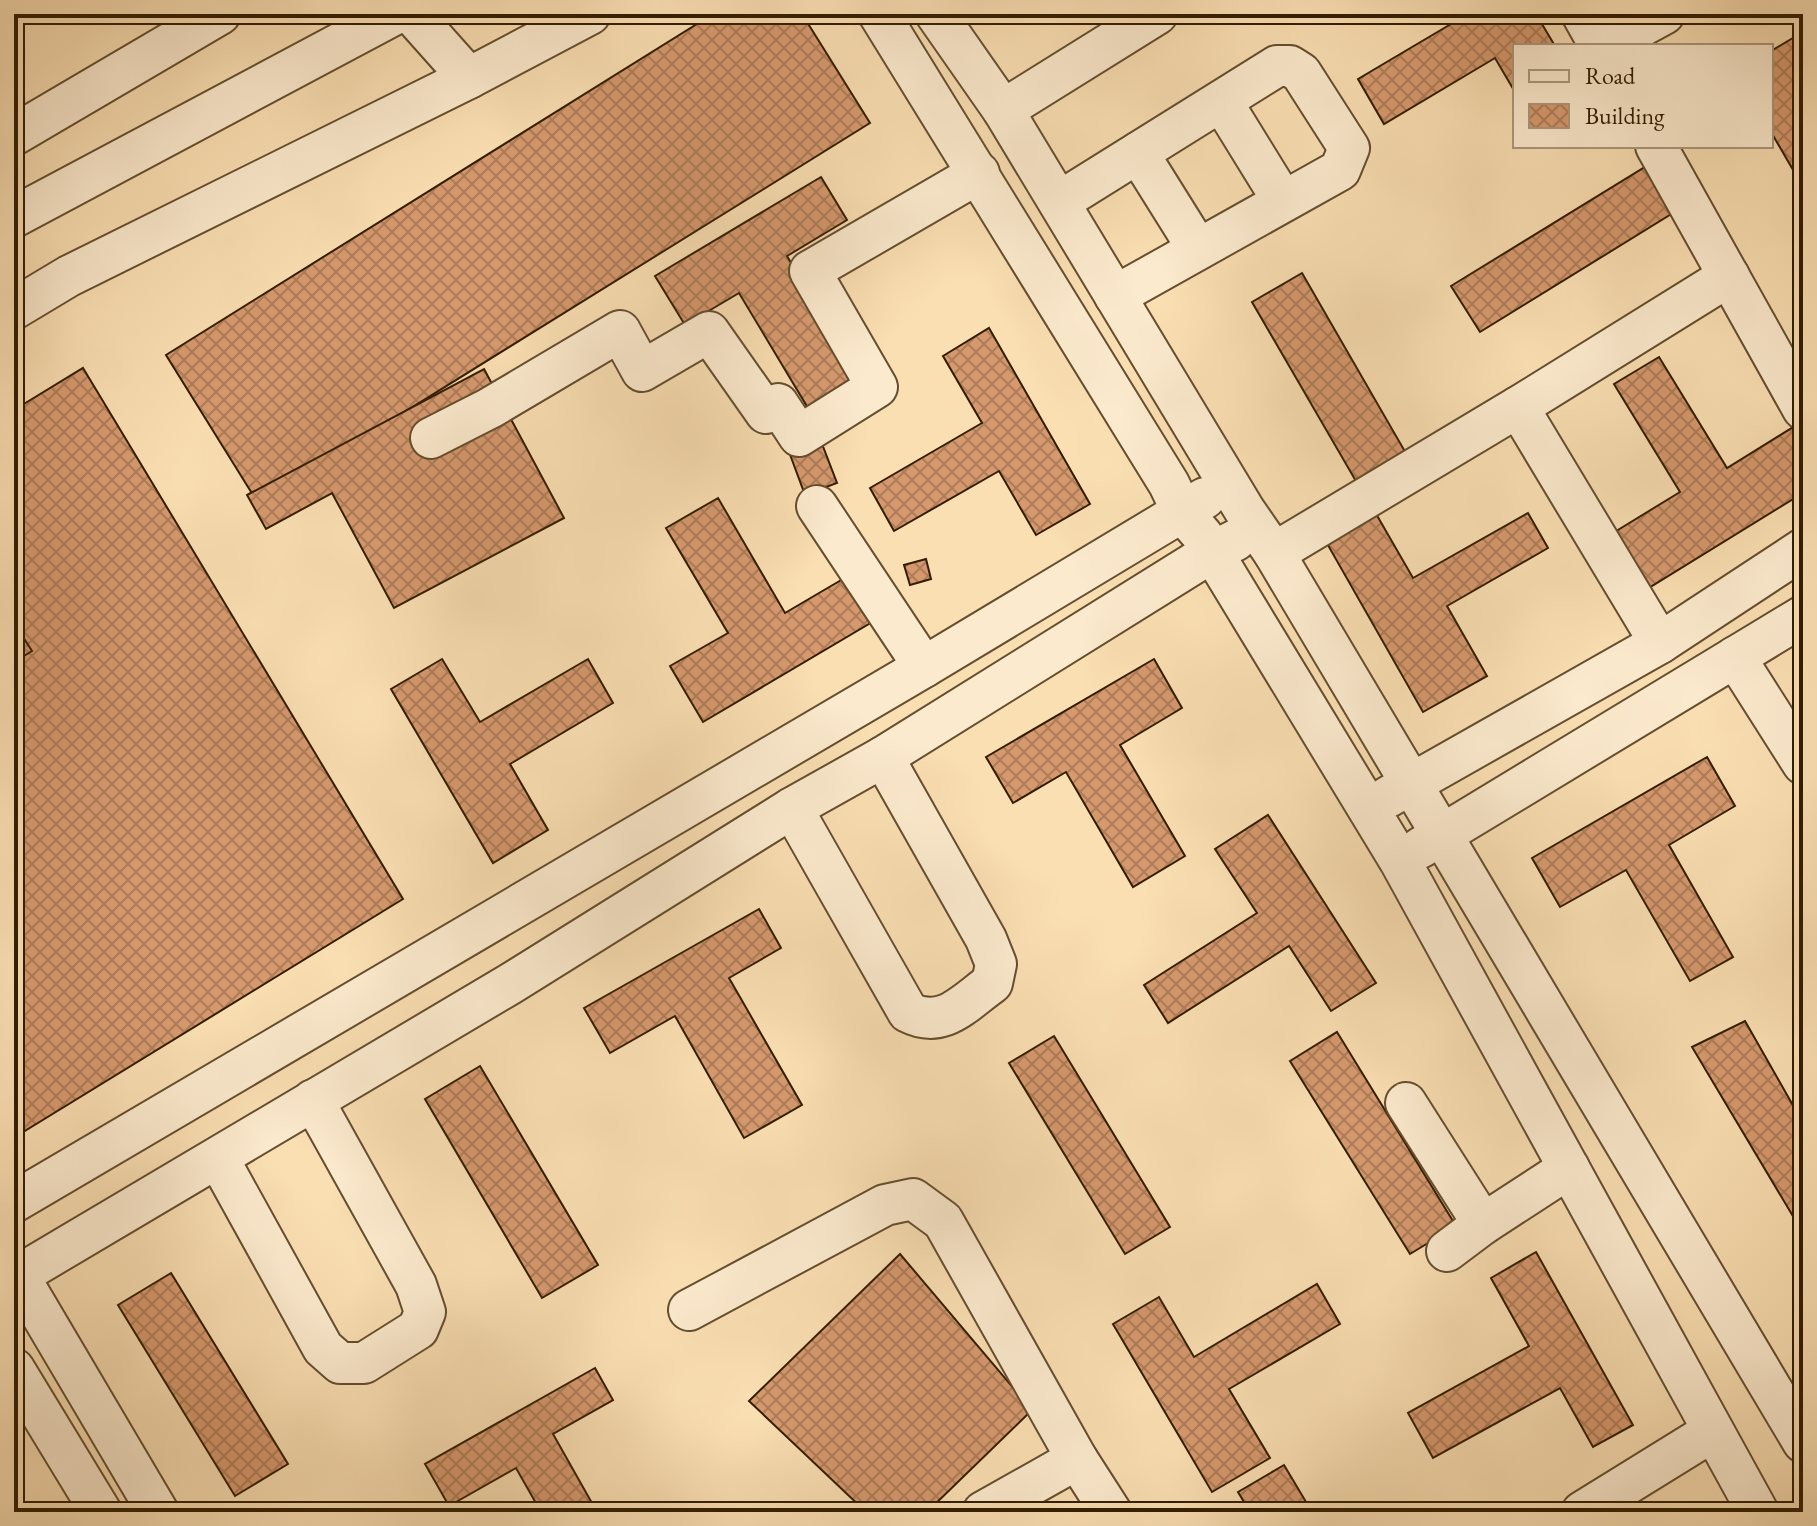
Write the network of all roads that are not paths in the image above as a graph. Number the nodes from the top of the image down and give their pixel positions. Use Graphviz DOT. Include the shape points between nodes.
graph roads {
  1 [pos="220,14"];
  2 [pos="395,14"];
  3 [pos="412,14"];
  4 [pos="590,14"];
  5 [pos="879,14"];
  6 [pos="936,14"];
  7 [pos="1157,14"];
  8 [pos="1582,14"];
  9 [pos="1664,14"];
  10 [pos="1601,44"];
  11 [pos="1606,44"];
  12 [pos="469,78"];
  13 [pos="1222,102"];
  14 [pos="1003,110"];
  15 [pos="14,135"];
  16 [pos="1657,148"];
  17 [pos="1138,153"];
  18 [pos="979,173"];
  19 [pos="1283,201"];
  20 [pos="1059,202"];
  21 [pos="14,217"];
  22 [pos="1198,249"];
  23 [pos="1729,276"];
  24 [pos="1115,296"];
  25 [pos="14,309"];
  26 [pos="1518,407"];
  27 [pos="1803,409"];
  28 [pos="431,438"];
  29 [pos="1228,483"];
  30 [pos="817,506"];
  31 [pos="1183,513"];
  32 [pos="1266,541"];
  33 [pos="1803,549"];
  34 [pos="1212,552"];
  35 [pos="1803,616"];
  36 [pos="1660,643"];
  37 [pos="1735,657"];
  38 [pos="924,667"];
  39 [pos="883,757"];
  40 [pos="1803,764"];
  41 [pos="1410,783"];
  42 [pos="792,808"];
  43 [pos="1369,810"];
  44 [pos="1441,834"];
  45 [pos="1400,861"];
  46 [pos="313,1100"];
  47 [pos="1406,1103"];
  48 [pos="218,1158"];
  49 [pos="1569,1168"];
  50 [pos="14,1202"];
  51 [pos="1483,1224"];
  52 [pos="1447,1251"];
  53 [pos="16,1274"];
  54 [pos="689,1310"];
  55 [pos="14,1369"];
  56 [pos="1713,1431"];
  57 [pos="1803,1442"];
  58 [pos="1077,1459"];
  59 [pos="101,1512"];
  60 [pos="158,1512"];
  61 [pos="983,1512"];
  62 [pos="1111,1512"];
  63 [pos="1582,1512"];
  64 [pos="1758,1512"];
  1 -- 15 [label="street"];
  2 -- 21 [label="street"];
  3 -- 12 [label="street"];
  4 -- 12 [label="street"];
  5 -- 18 [label="street"];
  6 -- 14 [label="street"];
  7 -- 14 [label="street"];
  8 -- 10 [label="street"];
  9 -- 11 [label="street"];
  12 -- 25 [label="street" via="69,276"];
  13 -- 17 [label="street"];
  13 -- 19 [label="street"];
  13 -- 19 [label="street" via="1277,66 1290,66 1301,73 1349,148 1340,170"];
  14 -- 20 [label="street"];
  16 -- 23 [label="street"];
  17 -- 20 [label="street"];
  17 -- 22 [label="street"];
  18 -- 28 [label="street" via="810,271 877,387 799,436 778,404 766,413 709,332 642,371 620,331"];
  18 -- 31 [label="street"];
  19 -- 22 [label="street"];
  20 -- 24 [label="street"];
  22 -- 24 [label="street"];
  23 -- 26 [label="street"];
  23 -- 27 [label="street"];
  24 -- 29 [label="street"];
  26 -- 32 [label="street"];
  26 -- 36 [label="street"];
  29 -- 31 [label="street"];
  29 -- 32 [label="street"];
  30 -- 38 [label="street"];
  31 -- 34 [label="street"];
  31 -- 38 [label="street"];
  32 -- 34 [label="street"];
  32 -- 41 [label="street"];
  33 -- 36 [label="street"];
  34 -- 39 [label="street"];
  34 -- 43 [label="street"];
  35 -- 37 [label="street"];
  36 -- 41 [label="street"];
  37 -- 40 [label="street"];
  37 -- 44 [label="street"];
  38 -- 50 [label="street"];
  39 -- 42 [label="street"];
  39 -- 42 [label="street" via="996,964 992,983 946,1016 923,1020 908,1012"];
  41 -- 43 [label="street"];
  41 -- 44 [label="street"];
  42 -- 46 [label="street"];
  43 -- 45 [label="street"];
  44 -- 45 [label="street"];
  44 -- 57 [label="street"];
  45 -- 49 [label="street"];
  46 -- 48 [label="street"];
  46 -- 48 [label="street" via="416,1285 425,1312 418,1329 364,1363 340,1363 323,1348"];
  47 -- 51 [label="street"];
  48 -- 53 [label="street"];
  49 -- 51 [label="street"];
  49 -- 56 [label="street"];
  51 -- 52 [label="street"];
  53 -- 60 [label="street"];
  54 -- 58 [label="street" via="885,1205 913,1199 943,1221"];
  55 -- 59 [label="street"];
  56 -- 63 [label="street"];
  56 -- 64 [label="street"];
  58 -- 61 [label="street"];
  58 -- 62 [label="street"];
}
